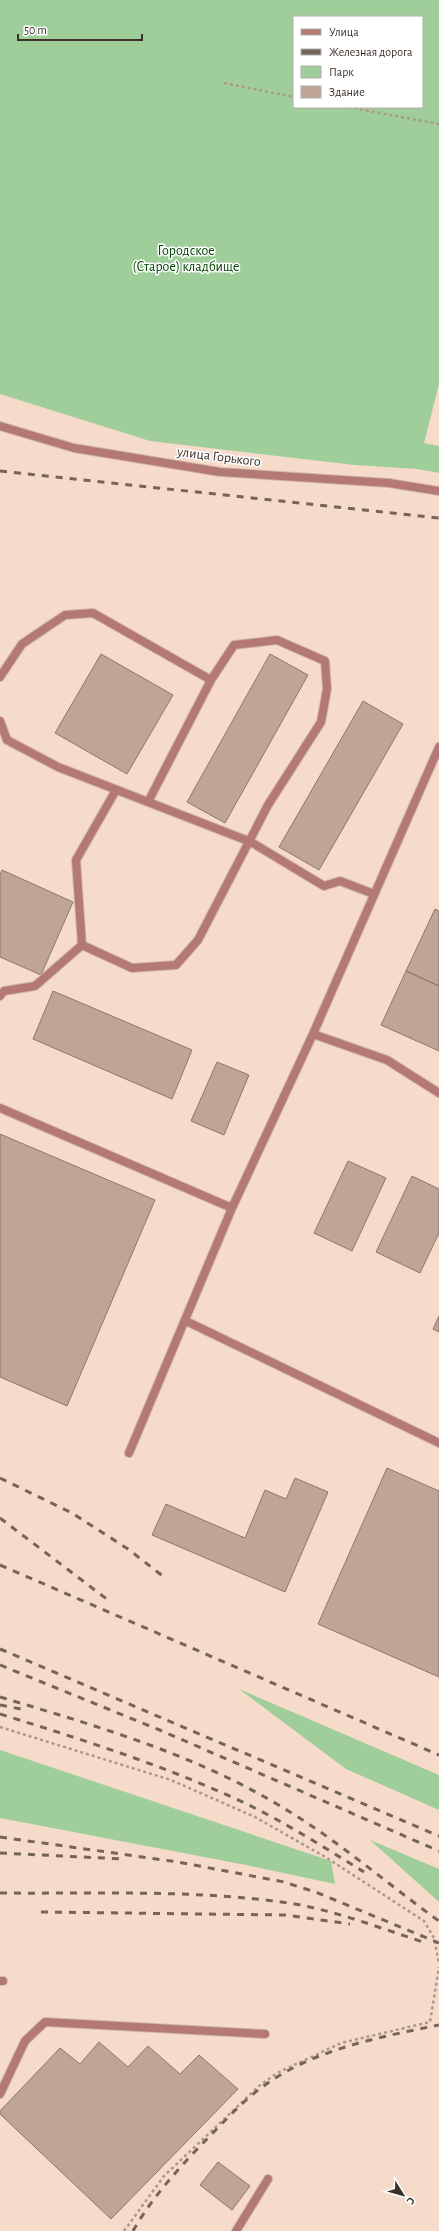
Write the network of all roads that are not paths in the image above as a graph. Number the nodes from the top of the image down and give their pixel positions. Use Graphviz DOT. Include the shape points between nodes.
graph roads {
  1 [pos="0,426"];
  2 [pos="439,491"];
  3 [pos="0,677"];
  4 [pos="211,680"];
  5 [pos="0,721"];
  6 [pos="439,747"];
  7 [pos="116,790"];
  8 [pos="148,802"];
  9 [pos="251,842"];
  10 [pos="374,894"];
  11 [pos="82,945"];
  12 [pos="0,996"];
  13 [pos="313,1034"];
  14 [pos="439,1093"];
  15 [pos="0,1108"];
  16 [pos="232,1208"];
  17 [pos="186,1321"];
  18 [pos="437,1440"];
  19 [pos="129,1453"];
  20 [pos="265,2034"];
  21 [pos="0,2094"];
  22 [pos="268,2179"];
  23 [pos="236,2231"];
  1 -- 2 [label="street, улица Горького" via="74,448 220,472 389,483"];
  3 -- 4 [label="street" via="22,644 65,615 94,612"];
  4 -- 8 [label="street"];
  4 -- 9 [label="street" via="234,645 277,640 324,661 327,690 321,722 268,805"];
  5 -- 7 [label="street" via="6,740 58,767"];
  6 -- 10 [label="street"];
  7 -- 8 [label="street"];
  7 -- 11 [label="street" via="76,860"];
  8 -- 9 [label="street"];
  9 -- 10 [label="street" via="324,886 340,880"];
  9 -- 11 [label="street" via="198,940 176,965 132,968"];
  10 -- 13 [label="street"];
  11 -- 12 [label="street" via="35,986 4,990"];
  13 -- 14 [label="street" via="387,1060"];
  13 -- 16 [label="street"];
  15 -- 16 [label="street"];
  16 -- 17 [label="street"];
  17 -- 18 [label="street"];
  17 -- 19 [label="street"];
  20 -- 21 [label="street" via="44,2022 24,2041"];
  22 -- 23 [label="street"];
}
